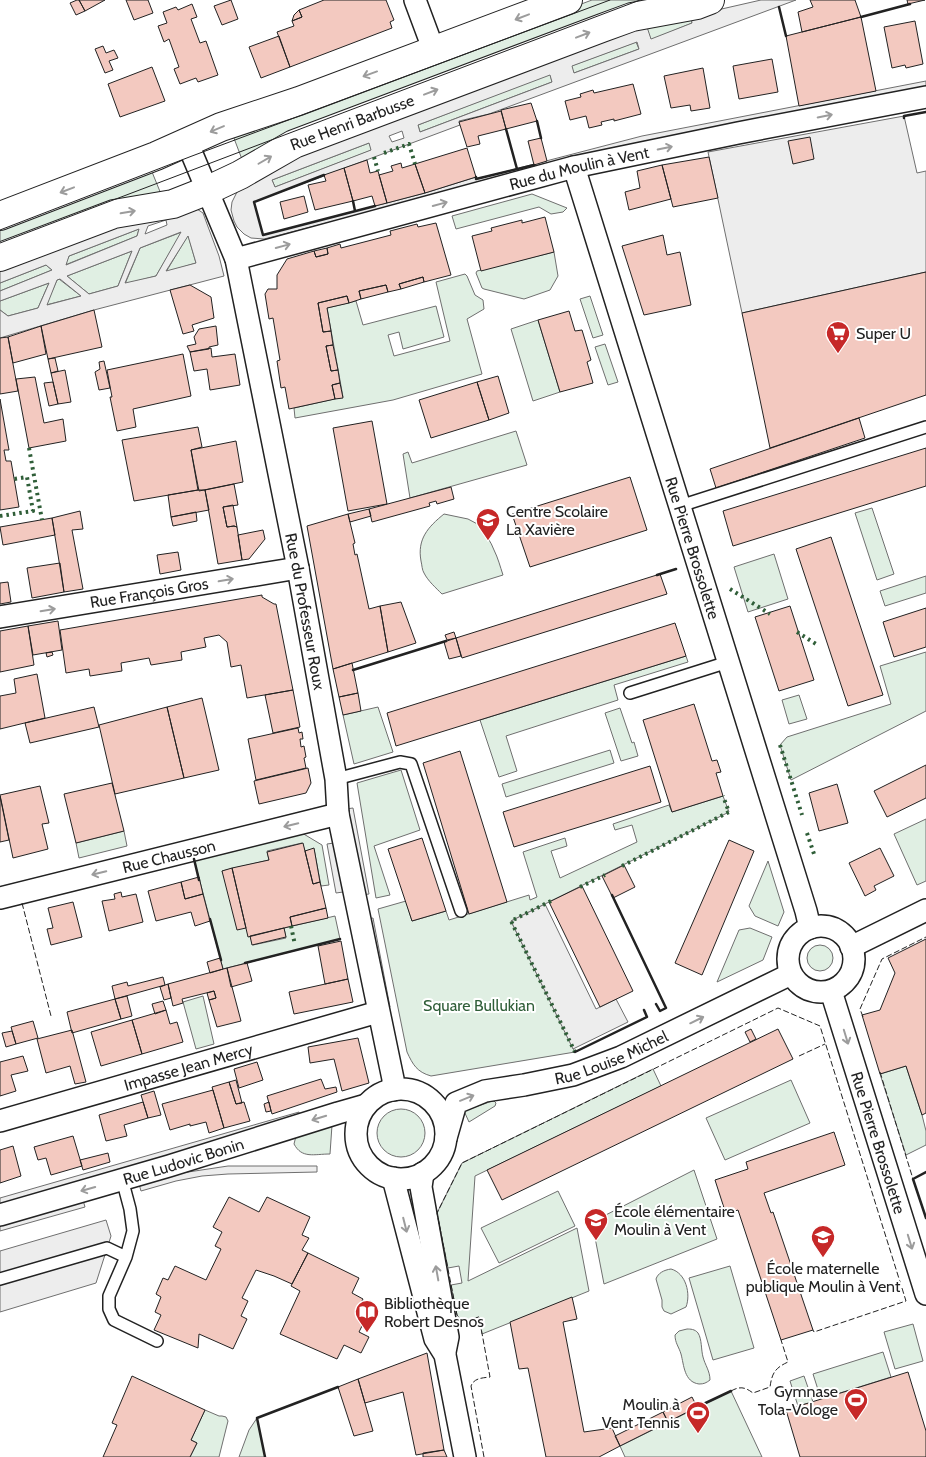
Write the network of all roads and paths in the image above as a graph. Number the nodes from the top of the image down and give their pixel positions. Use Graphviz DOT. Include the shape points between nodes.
graph roads {
  1 [pos="415,0"];
  2 [pos="568,0"];
  3 [pos="710,0"];
  4 [pos="434,51"];
  5 [pos="926,96"];
  6 [pos="187,142"];
  7 [pos="574,167"];
  8 [pos="206,191"];
  9 [pos="0,216"];
  10 [pos="0,257"];
  11 [pos="236,259"];
  12 [pos="926,427"];
  13 [pos="680,506"];
  14 [pos="298,568"];
  15 [pos="0,617"];
  16 [pos="728,662"];
  17 [pos="630,693"];
  18 [pos="336,779"];
  19 [pos="338,814"];
  20 [pos="0,898"];
  21 [pos="926,910"];
  22 [pos="461,911"];
  23 [pos="810,928"];
  24 [pos="851,947"];
  25 [pos="791,974"];
  26 [pos="831,990"];
  27 [pos="378,1012"];
  28 [pos="392,1090"];
  29 [pos="366,1105"];
  30 [pos="0,1121"];
  31 [pos="446,1138"];
  32 [pos="423,1173"];
  33 [pos="392,1178"];
  34 [pos="122,1180"];
  35 [pos="0,1215"];
  36 [pos="126,1257"];
  37 [pos="0,1280"];
  38 [pos="926,1294"];
  39 [pos="157,1342"];
  40 [pos="445,1355"];
  41 [pos="465,1457"];
  1 -- 4 [label="street"];
  2 -- 4 [label="street, one-way"];
  8 -- 3 [label="street, Rue Henri Barbusse, one-way" via="294,144 617,22"];
  4 -- 6 [label="street, one-way" via="242,119"];
  7 -- 5 [label="street, Rue du Moulin à Vent, one-way"];
  6 -- 8 [label="street, Rue du Professeur Roux"];
  6 -- 9 [label="street, one-way"];
  11 -- 7 [label="street, Rue du Moulin à Vent, one-way"];
  7 -- 13 [label="street, Rue Pierre Brossolette"];
  10 -- 8 [label="street, Rue Henri Barbusse, one-way" via="114,214 173,204"];
  8 -- 11 [label="street, Rue du Professeur Roux"];
  11 -- 14 [label="street, Rue du Professeur Roux"];
  12 -- 13 [label="lane"];
  13 -- 16 [label="street, Rue Pierre Brossolette"];
  15 -- 14 [label="street, Rue François Gros, one-way"];
  14 -- 18 [label="street, Rue du Professeur Roux"];
  16 -- 17 [label="lane"];
  16 -- 23 [label="street, Rue Pierre Brossolette"];
  18 -- 19 [label="street, Rue du Professeur Roux"];
  18 -- 22 [label="lane" via="400,762 411,764"];
  19 -- 20 [label="street, Rue Chausson, one-way"];
  19 -- 27 [label="street, Rue du Professeur Roux"];
  21 -- 24 [label="street"];
  23 -- 24 [label="street" via="835,929"];
  23 -- 25 [label="street" via="792,941 788,952"];
  24 -- 26 [label="street" via="854,956 850,973 846,981"];
  25 -- 26 [label="street" via="808,990"];
  31 -- 25 [label="street, Rue Louise Michel, one-way" via="456,1103 485,1091 573,1075 621,1057"];
  26 -- 38 [label="street, Rue Pierre Brossolette, one-way"];
  27 -- 28 [label="street, Rue du Professeur Roux"];
  27 -- 30 [label="street, Impasse Jean Mercy"];
  28 -- 29 [label="street" via="378,1095"];
  28 -- 31 [label="street" via="416,1091 436,1104 446,1126"];
  29 -- 33 [label="street" via="356,1133 358,1148 377,1172"];
  29 -- 34 [label="street, Rue Ludovic Bonin, one-way"];
  31 -- 32 [label="street" via="442,1152"];
  32 -- 33 [label="street" via="403,1179"];
  40 -- 32 [label="street, one-way" via="448,1337 421,1187"];
  33 -- 40 [label="street, one-way" via="435,1339"];
  34 -- 35 [label="street, Rue Ludovic Bonin, one-way"];
  34 -- 36 [label="lane" via="134,1231"];
  36 -- 37 [label="lane" via="107,1248"];
  36 -- 39 [label="lane" via="108,1296 109,1309 114,1320"];
  40 -- 41 [label="street"];
}
